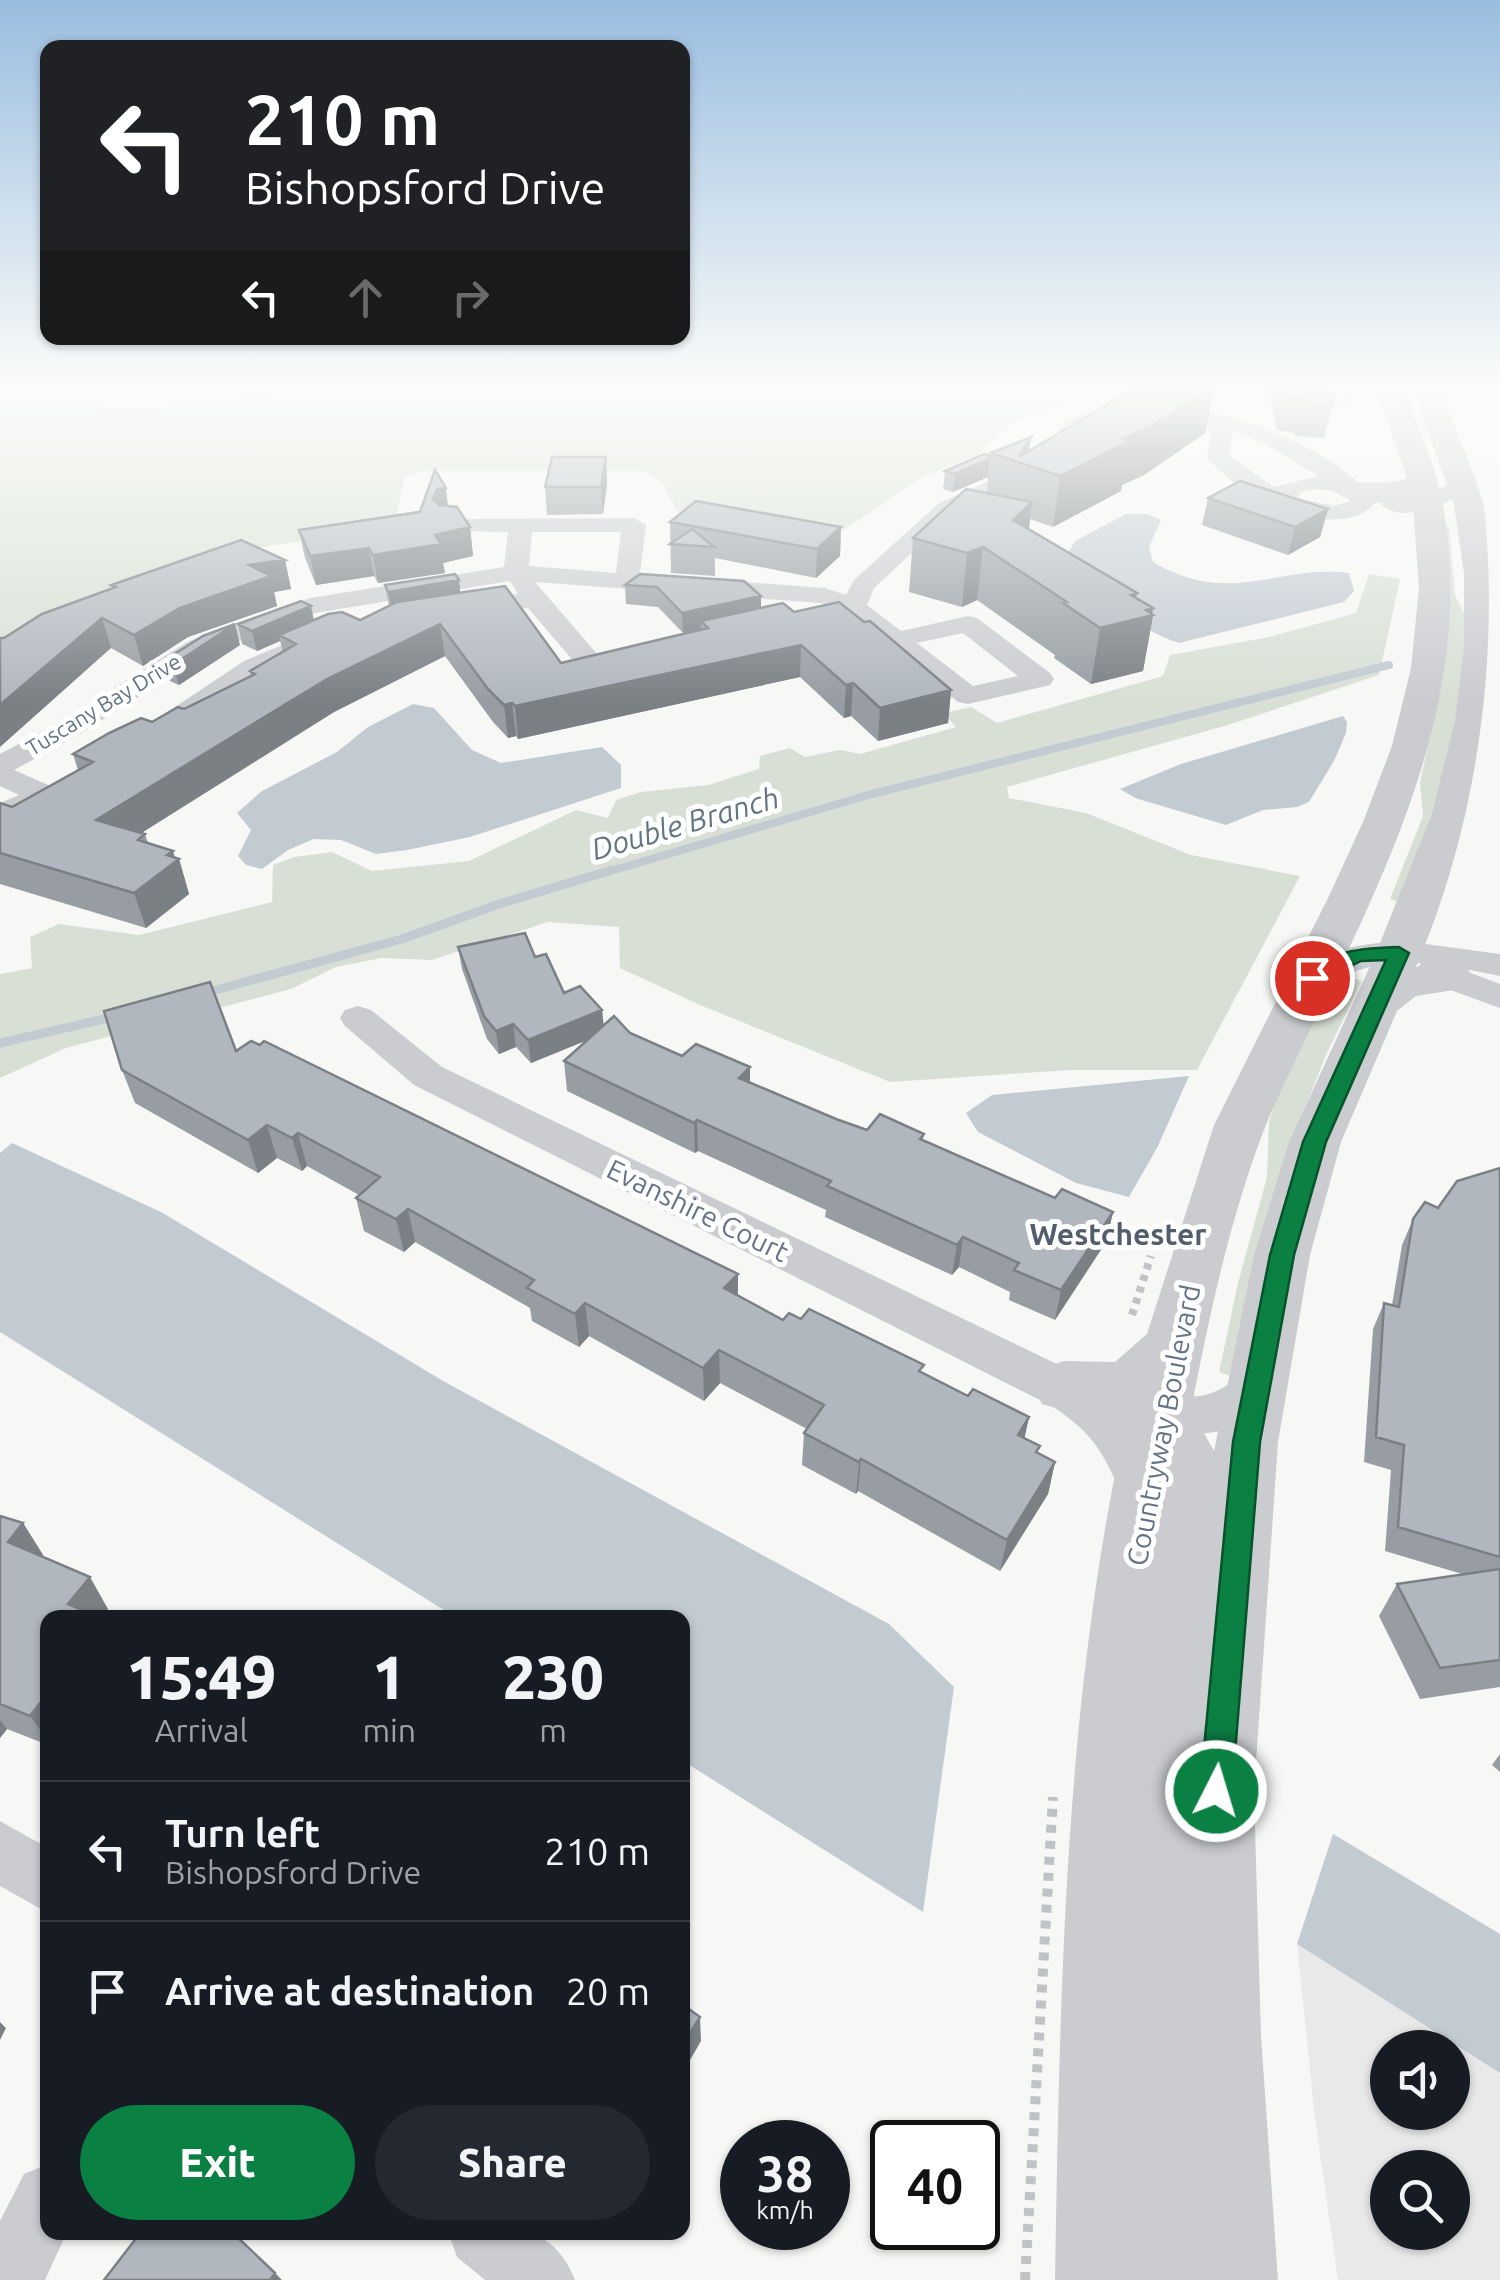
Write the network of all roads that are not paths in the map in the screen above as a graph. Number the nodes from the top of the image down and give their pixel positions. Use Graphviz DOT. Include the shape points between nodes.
graph roads {
  1 [pos="989,489"];
  2 [pos="1282,489"];
  3 [pos="1377,489"];
  4 [pos="1381,489"];
  5 [pos="1394,489"];
  6 [pos="1393,495"];
  7 [pos="452,524"];
  8 [pos="521,525"];
  9 [pos="516,573"];
  10 [pos="627,581"];
  11 [pos="534,599"];
  12 [pos="853,607"];
  13 [pos="458,611"];
  14 [pos="797,620"];
  15 [pos="344,632"];
  16 [pos="896,640"];
  17 [pos="666,649"];
  18 [pos="134,742"];
  19 [pos="0,766"];
  20 [pos="1404,769"];
  21 [pos="0,775"];
  22 [pos="74,778"];
  23 [pos="44,795"];
  24 [pos="0,815"];
  25 [pos="1418,960"];
  26 [pos="1500,964"];
  27 [pos="1312,978"];
  28 [pos="1500,997"];
  29 [pos="358,1018"];
  30 [pos="1154,1330"];
  31 [pos="1058,1384"];
  32 [pos="1256,1389"];
  33 [pos="1159,1415"];
  34 [pos="1146,1495"];
  35 [pos="1122,1669"];
  36 [pos="0,1852"];
  37 [pos="1217,1857"];
  38 [pos="40,1878"];
  39 [pos="40,2214"];
  40 [pos="492,2240"];
  41 [pos="8,2280"];
  42 [pos="540,2280"];
  43 [pos="1100,2280"];
  44 [pos="1152,2280"];
  45 [pos="1232,2280"];
  1 -- 12 [label="street" via="947,508 863,585"];
  2 -- 6 [label="street" via="1311,511 1336,514"];
  3 -- 6 [label="street"];
  4 -- 6 [label="street"];
  5 -- 6 [label="street, Countryway Boulevard"];
  6 -- 20 [label="street, Countryway Boulevard" via="1433,568 1431,638"];
  6 -- 25 [label="street, Countryway Boulevard" via="1476,536 1483,618 1470,740"];
  7 -- 8 [label="street"];
  8 -- 9 [label="street"];
  8 -- 10 [label="street" via="634,525"];
  9 -- 10 [label="street, Tuscany Bay Drive"];
  9 -- 11 [label="street"];
  9 -- 19 [label="street, Tuscany Bay Drive" via="271,617 198,647"];
  10 -- 12 [label="street, Tuscany Bay Drive" via="795,592"];
  11 -- 13 [label="street"];
  11 -- 17 [label="street" via="592,665"];
  12 -- 14 [label="street"];
  12 -- 16 [label="street, Tuscany Bay Drive"];
  15 -- 18 [label="street, Tuscany Bay Drive" via="254,667"];
  20 -- 25 [label="street" via="1410,816 1375,915 1384,936"];
  20 -- 27 [label="street, Countryway Boulevard" via="1382,834"];
  21 -- 23 [label="street, Tuscany Bay Drive"];
  22 -- 23 [label="street, Tuscany Bay Drive"];
  23 -- 24 [label="street, Tuscany Bay Drive"];
  25 -- 26 [label="street"];
  25 -- 27 [label="street" via="1358,955"];
  25 -- 28 [label="street"];
  25 -- 32 [label="street, Countryway Boulevard" via="1315,1142 1282,1255"];
  27 -- 30 [label="street, Countryway Boulevard" via="1242,1118 1195,1265"];
  29 -- 31 [label="street, Evanshire Court" via="428,1076"];
  30 -- 31 [label="street" via="1163,1360 1134,1383 1096,1390"];
  30 -- 33 [label="street, Countryway Boulevard"];
  31 -- 33 [label="street, Evanshire Court"];
  31 -- 34 [label="street, Evanshire Court" via="1114,1426 1128,1444"];
  32 -- 33 [label="street, Evanshire Court" via="1220,1414"];
  32 -- 37 [label="street, Countryway Boulevard" via="1216,1791"];
  33 -- 34 [label="street, Countryway Boulevard"];
  33 -- 37 [label="street" via="1184,1452 1198,1499 1186,1729"];
  34 -- 35 [label="street, Countryway Boulevard"];
  35 -- 43 [label="street, Countryway Boulevard" via="1101,2040"];
  35 -- 44 [label="street" via="1147,1880"];
  36 -- 38 [label="street"];
  37 -- 45 [label="street, Countryway Boulevard"];
  39 -- 41 [label="street"];
  40 -- 42 [label="street"];
}
